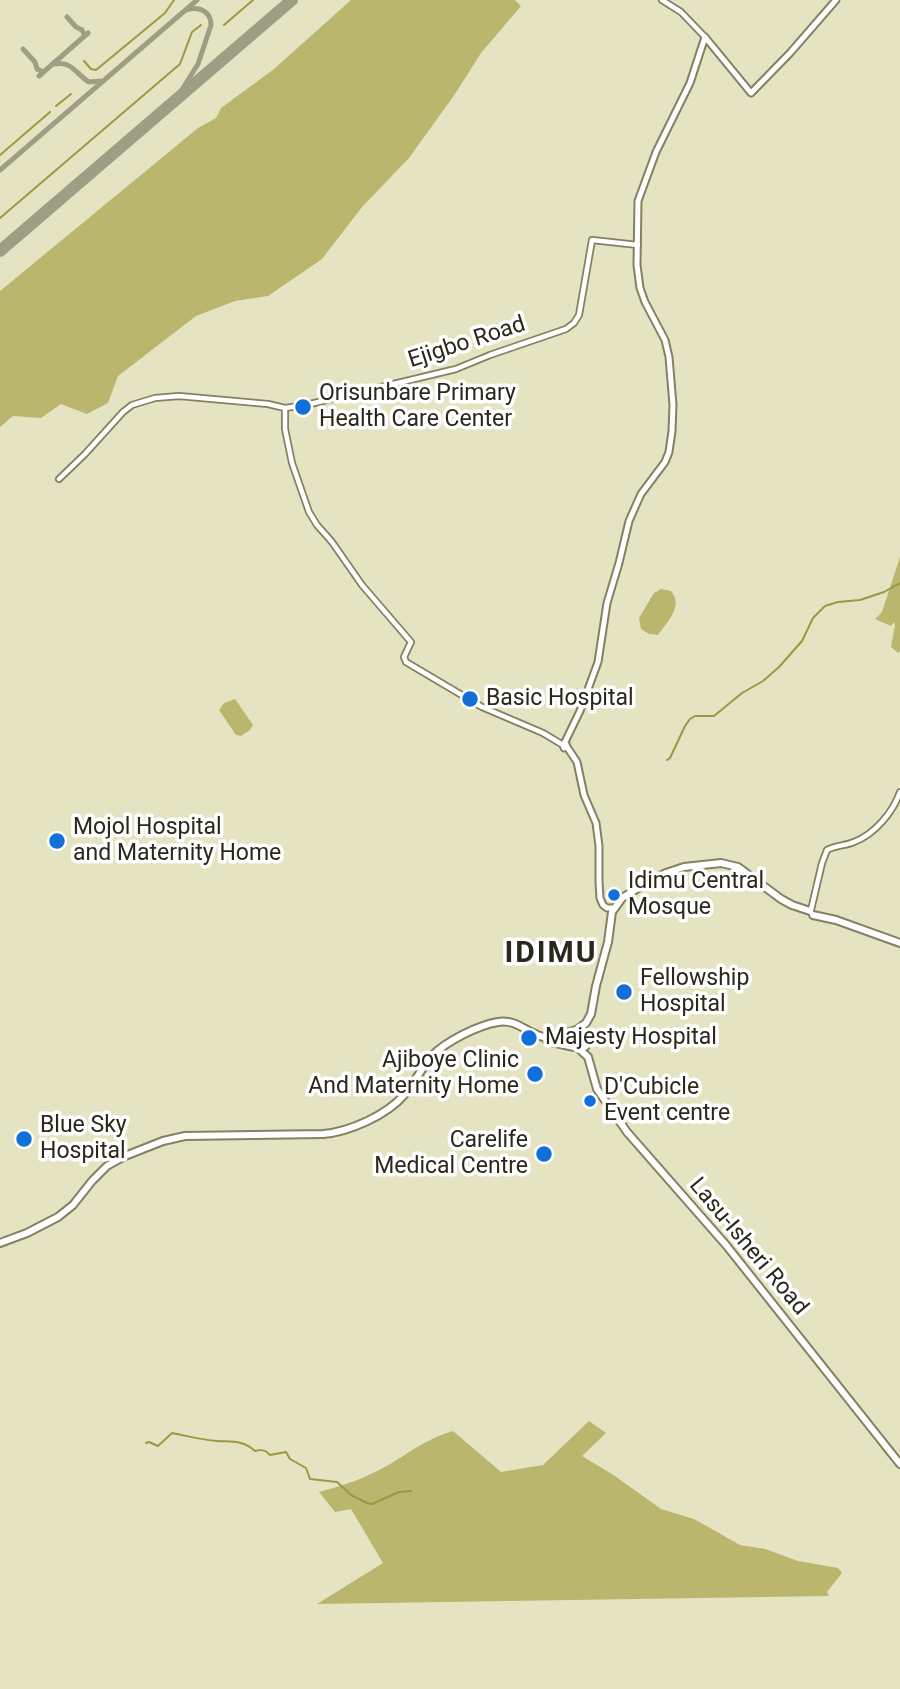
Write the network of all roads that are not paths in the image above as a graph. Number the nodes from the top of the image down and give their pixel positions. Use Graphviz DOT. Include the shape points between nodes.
graph roads {
  1 [pos="662,0"];
  2 [pos="836,0"];
  3 [pos="707,38"];
  4 [pos="637,245"];
  5 [pos="285,408"];
  6 [pos="59,479"];
  7 [pos="565,745"];
  8 [pos="900,792"];
  9 [pos="614,908"];
  10 [pos="812,911"];
  11 [pos="611,918"];
  12 [pos="900,942"];
  13 [pos="481,1029"];
  14 [pos="576,1030"];
  15 [pos="589,1039"];
  16 [pos="576,1048"];
  17 [pos="641,1145"];
  18 [pos="0,1244"];
  19 [pos="871,1426"];
  20 [pos="900,1459"];
  21 [pos="900,1464"];
  1 -- 3 [label="street"];
  2 -- 3 [label="main road" via="751,93"];
  3 -- 4 [label="main road" via="643,191"];
  4 -- 5 [label="street, Ejigbo Road" via="592,240 579,315 566,329 456,369"];
  4 -- 7 [label="main road" via="642,288 671,357 672,448 631,522 610,599 600,663"];
  5 -- 6 [label="street, Ejigbo Road" via="179,396 132,405"];
  5 -- 7 [label="street" via="296,477 309,512 411,642 406,662 482,707"];
  7 -- 9 [label="main road" via="577,762 596,823 600,898 607,908"];
  7 -- 11 [label="main road" via="593,819 599,899"];
  8 -- 10 [label="street" via="893,808 865,836 827,850"];
  9 -- 10 [label="main road" via="628,894 671,871 721,863 737,867 786,902"];
  9 -- 11 [label="main road"];
  10 -- 12 [label="main road"];
  10 -- 12 [label="main road"];
  10 -- 15 [label="main road" via="779,901 728,866 685,869 636,891 614,914"];
  11 -- 14 [label="main road" via="591,1014"];
  13 -- 14 [label="main road" via="499,1021 511,1022 549,1038"];
  13 -- 16 [label="main road" via="509,1024"];
  13 -- 18 [label="main road" via="434,1057 395,1107 341,1135 192,1138 152,1147 112,1165 55,1222"];
  14 -- 15 [label="main road" via="586,1031"];
  14 -- 16 [label="main road" via="570,1037"];
  15 -- 16 [label="main road" via="585,1047"];
  15 -- 17 [label="main road, Lasu-Isheri Road" via="602,1091"];
  16 -- 17 [label="main road, Lasu-Isheri Road" via="588,1058 604,1101"];
  17 -- 19 [label="main road, Lasu-Isheri Road" via="750,1269"];
  19 -- 20 [label="main road, Lasu-Isheri Road"];
  19 -- 21 [label="main road, Lasu-Isheri Road"];
}
